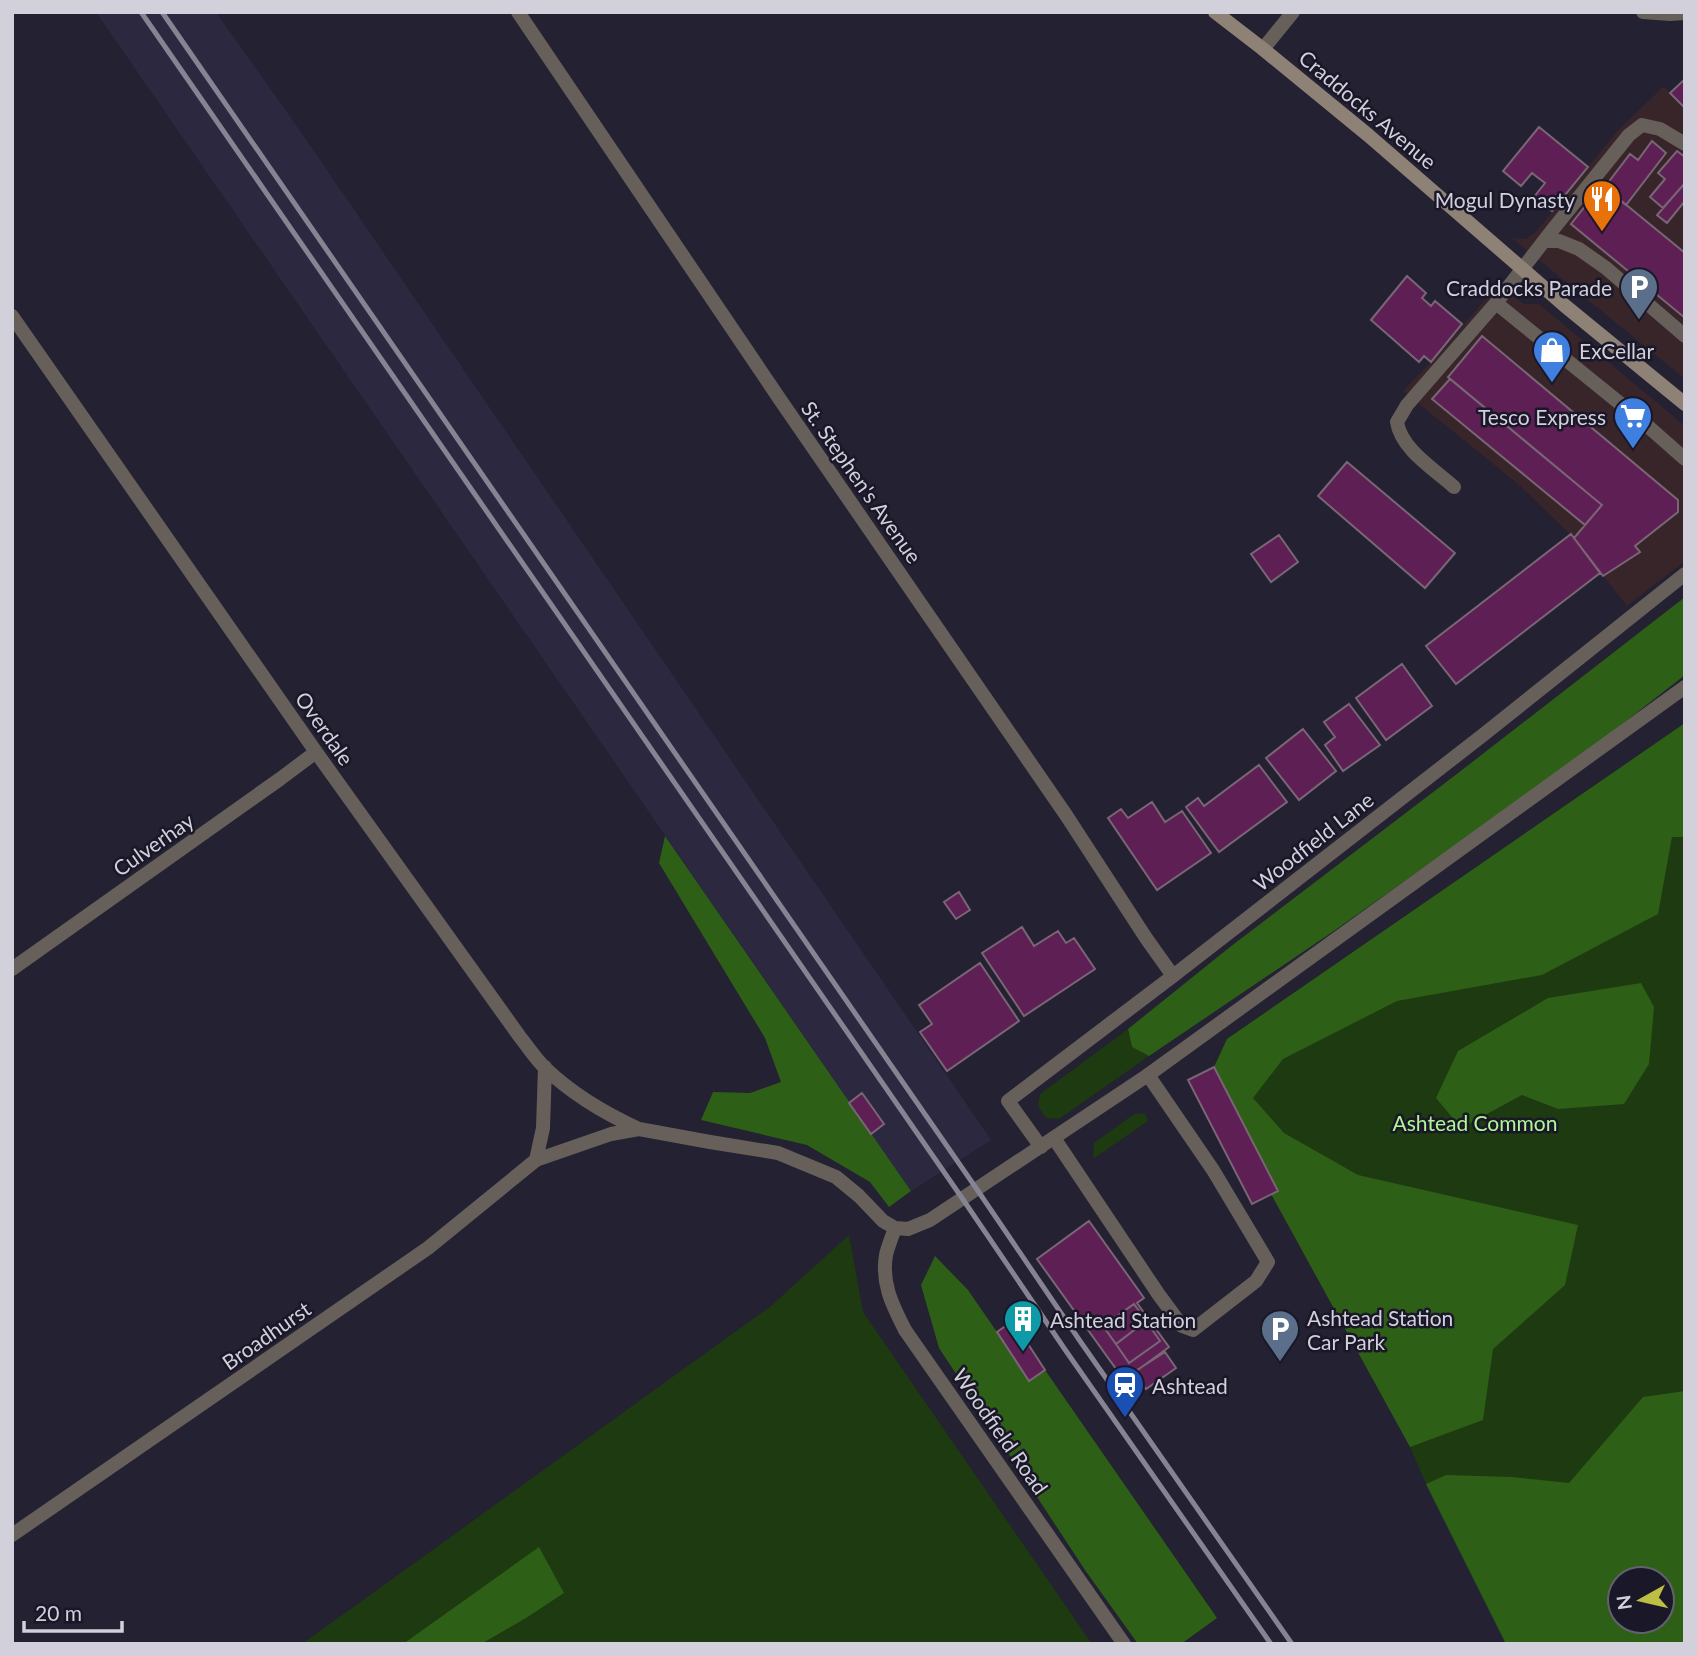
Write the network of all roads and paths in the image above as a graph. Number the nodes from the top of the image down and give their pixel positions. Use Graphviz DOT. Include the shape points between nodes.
graph roads {
  1 [pos="518,12"];
  2 [pos="1215,12"];
  3 [pos="1293,12"];
  4 [pos="1643,12"];
  5 [pos="1685,13"];
  6 [pos="1263,49"];
  7 [pos="1685,144"];
  8 [pos="1544,241"];
  9 [pos="1523,268"];
  10 [pos="1496,303"];
  11 [pos="12,316"];
  12 [pos="1685,336"];
  13 [pos="1685,404"];
  14 [pos="1685,458"];
  15 [pos="1454,487"];
  16 [pos="1685,574"];
  17 [pos="1685,687"];
  18 [pos="316,752"];
  19 [pos="12,969"];
  20 [pos="1173,975"];
  21 [pos="545,1067"];
  22 [pos="1148,1075"];
  23 [pos="639,1129"];
  24 [pos="1054,1138"];
  25 [pos="1041,1147"];
  26 [pos="536,1160"];
  27 [pos="895,1228"];
  28 [pos="12,1535"];
  29 [pos="1124,1644"];
  1 -- 20 [label="street, St. Stephen's Avenue"];
  2 -- 6 [label="street, Craddocks Avenue"];
  3 -- 6 [label="street"];
  4 -- 5 [label="street"];
  6 -- 9 [label="street, Craddocks Avenue"];
  7 -- 8 [label="street" via="1660,129 1642,125"];
  8 -- 9 [label="street"];
  8 -- 12 [label="street" via="1579,249"];
  9 -- 10 [label="street"];
  9 -- 13 [label="street, Craddocks Avenue"];
  10 -- 14 [label="street"];
  10 -- 15 [label="street" via="1397,422 1406,445"];
  11 -- 18 [label="street, Overdale"];
  16 -- 20 [label="street, Woodfield Lane"];
  17 -- 22 [label="street"];
  18 -- 19 [label="street, Culverhay"];
  18 -- 21 [label="street, Overdale"];
  20 -- 25 [label="street, Woodfield Lane" via="1008,1101"];
  21 -- 23 [label="street, Overdale" via="566,1086"];
  21 -- 26 [label="street" via="543,1128"];
  22 -- 24 [label="street"];
  22 -- 24 [label="street" via="1268,1262 1256,1281 1193,1331 1182,1326 1159,1295"];
  23 -- 26 [label="street, Broadhurst"];
  23 -- 27 [label="street, Broadhurst" via="778,1153 836,1178"];
  24 -- 25 [label="street"];
  25 -- 27 [label="street" via="930,1220 908,1229"];
  26 -- 28 [label="street, Broadhurst" via="428,1248"];
  27 -- 29 [label="street, Woodfield Road" via="885,1277 905,1330"];
}
